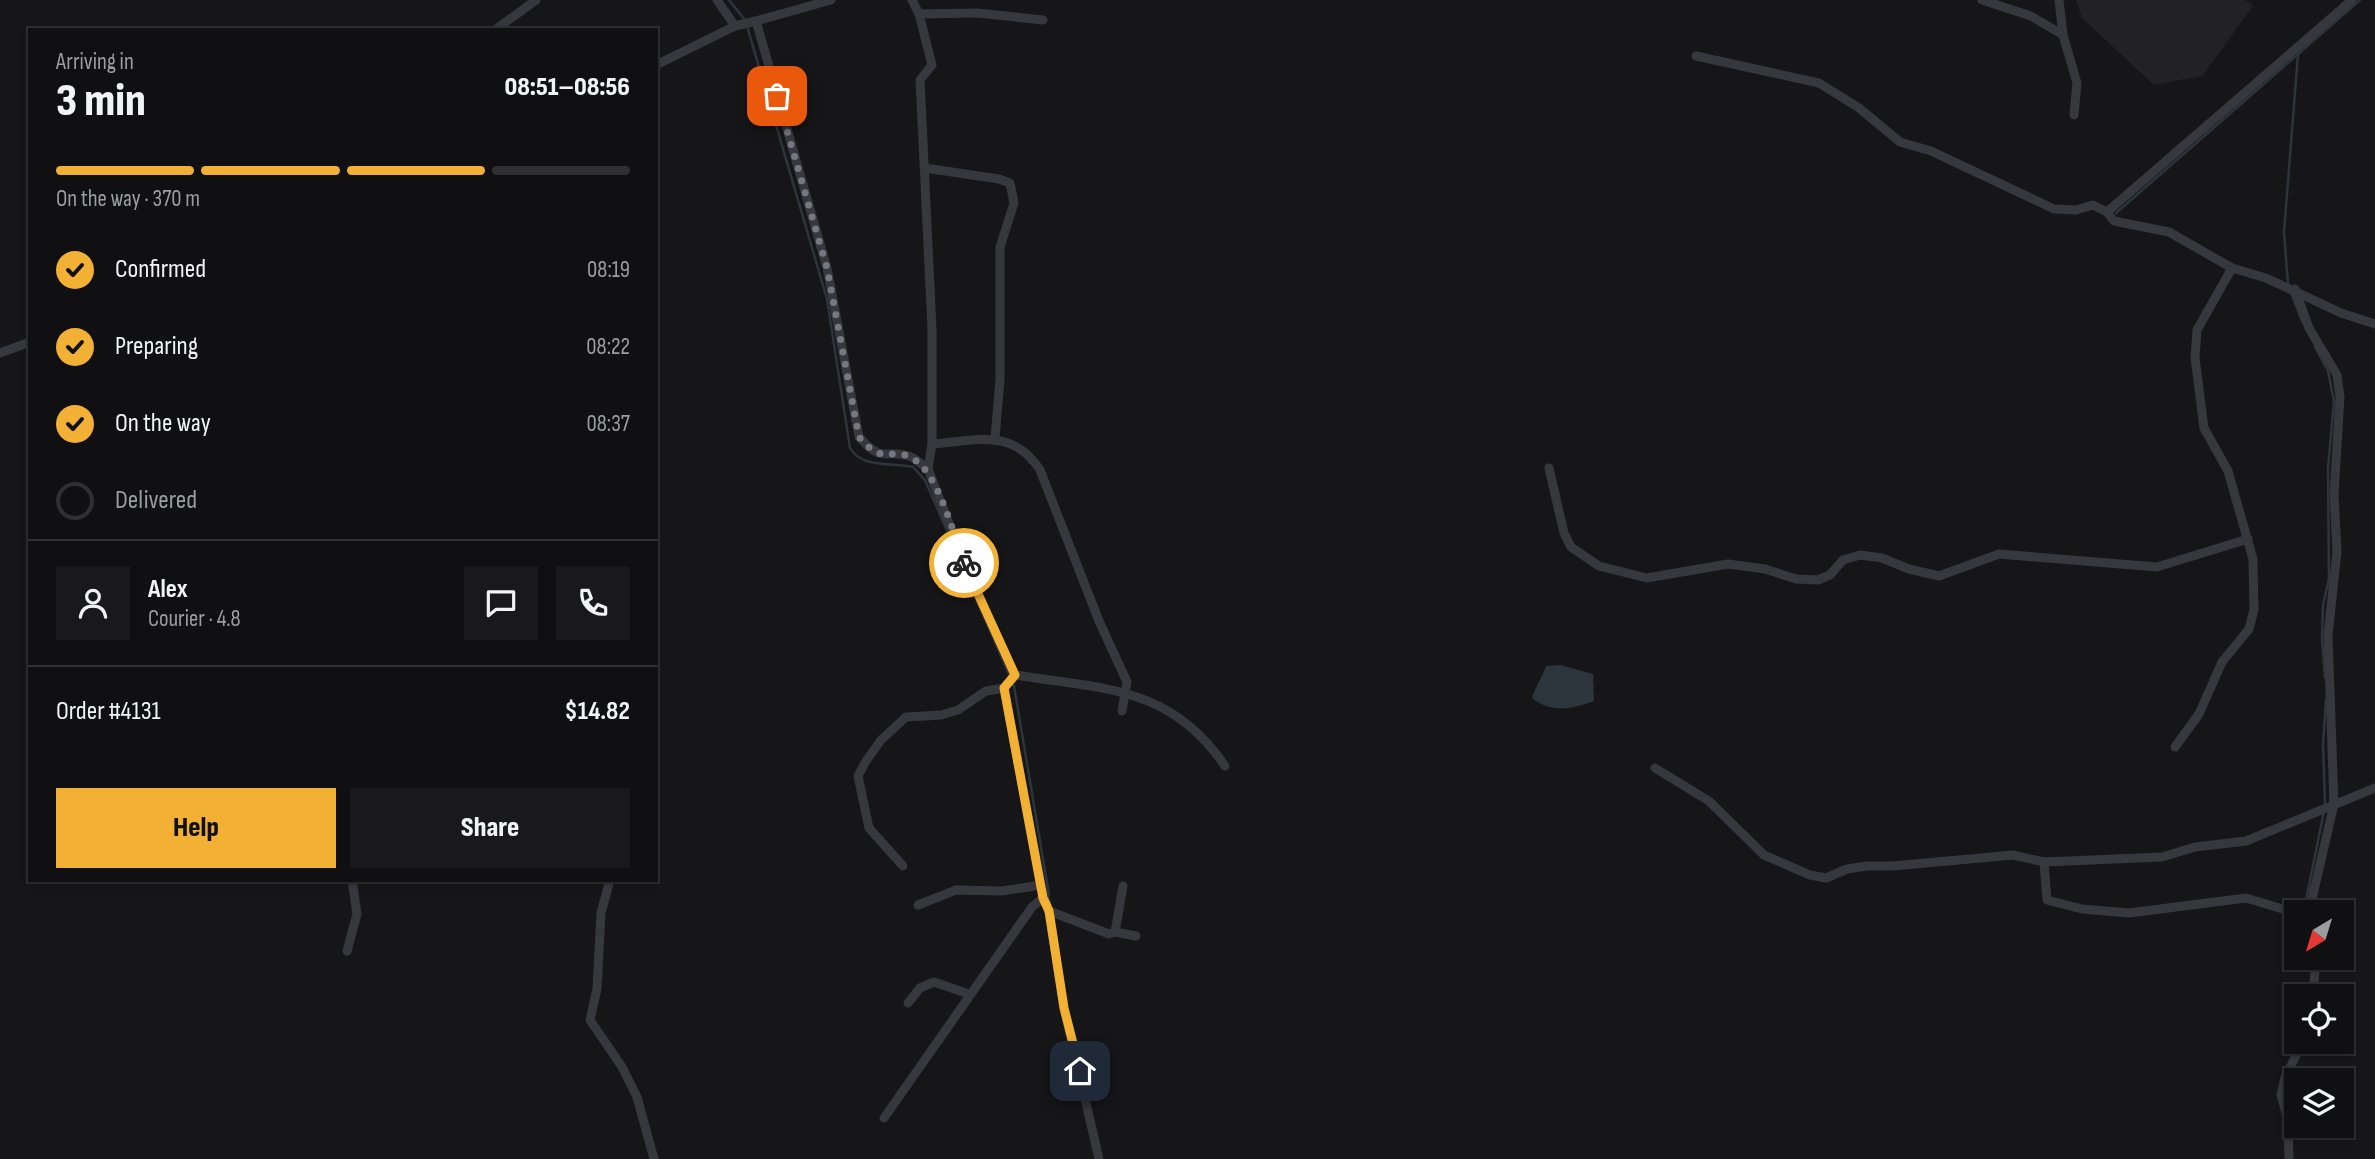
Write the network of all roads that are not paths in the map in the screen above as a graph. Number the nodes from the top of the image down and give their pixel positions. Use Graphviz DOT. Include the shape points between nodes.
graph roads {
  1 [pos="536,0"];
  2 [pos="717,0"];
  3 [pos="831,0"];
  4 [pos="912,0"];
  5 [pos="1982,0"];
  6 [pos="2059,0"];
  7 [pos="2352,0"];
  8 [pos="919,14"];
  9 [pos="1043,20"];
  10 [pos="746,23"];
  11 [pos="498,28"];
  12 [pos="2063,34"];
  13 [pos="1696,56"];
  14 [pos="658,64"];
  15 [pos="2074,115"];
  16 [pos="925,168"];
  17 [pos="2107,212"];
  18 [pos="2232,268"];
  19 [pos="2294,289"];
  20 [pos="2375,324"];
  21 [pos="28,343"];
  22 [pos="0,353"];
  23 [pos="995,438"];
  24 [pos="932,444"];
  25 [pos="1549,468"];
  26 [pos="928,469"];
  27 [pos="2248,539"];
  28 [pos="1010,681"];
  29 [pos="1127,691"];
  30 [pos="1122,711"];
  31 [pos="2175,747"];
  32 [pos="1225,766"];
  33 [pos="1655,768"];
  34 [pos="2375,788"];
  35 [pos="2334,804"];
  36 [pos="2044,862"];
  37 [pos="903,866"];
  38 [pos="352,882"];
  39 [pos="609,882"];
  40 [pos="1041,885"];
  41 [pos="1123,886"];
  42 [pos="1043,898"];
  43 [pos="2312,900"];
  44 [pos="918,905"];
  45 [pos="2284,909"];
  46 [pos="1049,911"];
  47 [pos="1115,932"];
  48 [pos="1136,936"];
  49 [pos="347,951"];
  50 [pos="969,994"];
  51 [pos="908,1003"];
  52 [pos="2297,1054"];
  53 [pos="884,1118"];
  54 [pos="654,1159"];
  55 [pos="1099,1159"];
  56 [pos="2289,1159"];
  1 -- 11 [label="street"];
  2 -- 10 [label="street"];
  3 -- 10 [label="street"];
  4 -- 8 [label="street"];
  5 -- 12 [label="street" via="2031,16"];
  6 -- 12 [label="street"];
  7 -- 17 [label="street"];
  8 -- 9 [label="street" via="977,13"];
  8 -- 16 [label="street" via="932,65 920,80"];
  10 -- 14 [label="street"];
  10 -- 26 [label="street" via="827,268 859,437 882,456 909,456"];
  12 -- 15 [label="street" via="2077,83"];
  13 -- 17 [label="street" via="1819,83 1900,142 1931,151 2054,209 2093,205"];
  16 -- 23 [label="street" via="999,179 1010,183 1014,192 1000,247"];
  16 -- 24 [label="street"];
  17 -- 18 [label="street" via="2114,221 2169,232"];
  18 -- 19 [label="street"];
  18 -- 27 [label="street" via="2197,330 2195,358 2204,428 2228,471"];
  19 -- 20 [label="street"];
  19 -- 35 [label="street" via="2309,328 2337,375 2340,397 2334,494 2337,552 2328,635"];
  21 -- 22 [label="street"];
  23 -- 24 [label="street"];
  23 -- 29 [label="street" via="1028,452 1040,470 1127,681"];
  24 -- 26 [label="street"];
  25 -- 27 [label="street" via="1571,547 1599,566 1647,578 1728,564 1818,580 1830,575 1843,560 1860,555 1939,576 1999,554 2157,567"];
  26 -- 28 [label="street"];
  27 -- 31 [label="street" via="2255,591 2249,629 2222,662 2199,714"];
  28 -- 29 [label="street"];
  28 -- 37 [label="street" via="958,710 906,717 866,761 858,776 869,828"];
  28 -- 40 [label="street"];
  29 -- 30 [label="street"];
  29 -- 32 [label="street" via="1195,728"];
  33 -- 36 [label="street" via="1709,801 1764,855 1810,875 1826,878 1866,866 2013,855"];
  34 -- 35 [label="street"];
  35 -- 36 [label="street" via="2246,841 2195,847 2162,857"];
  35 -- 43 [label="street"];
  36 -- 45 [label="street" via="2047,900 2082,909 2129,913 2246,898"];
  38 -- 49 [label="street" via="357,914"];
  39 -- 54 [label="street" via="601,913 597,989 590,1020 637,1097"];
  40 -- 42 [label="street"];
  40 -- 44 [label="street" via="1002,891 956,890"];
  41 -- 47 [label="street"];
  42 -- 46 [label="street"];
  42 -- 50 [label="street"];
  46 -- 47 [label="street" via="1101,933"];
  46 -- 55 [label="street" via="1064,1008"];
  47 -- 48 [label="street"];
  50 -- 51 [label="street" via="934,982 920,988"];
  50 -- 53 [label="street"];
  52 -- 56 [label="street" via="2281,1095"];
}
